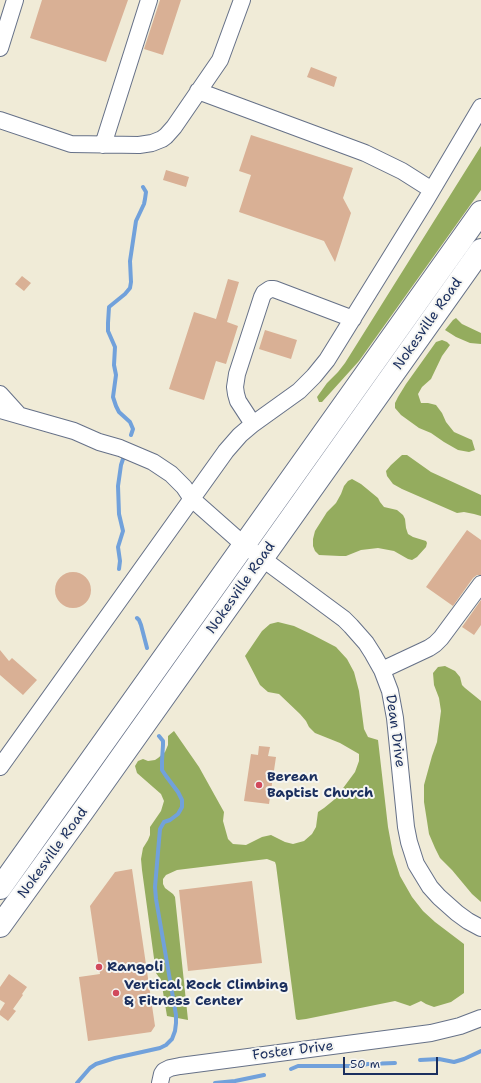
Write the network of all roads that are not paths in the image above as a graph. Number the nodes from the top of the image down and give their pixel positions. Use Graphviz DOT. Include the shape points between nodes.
graph roads {
  1 [pos="15,0"];
  2 [pos="149,0"];
  3 [pos="242,0"];
  4 [pos="0,48"];
  5 [pos="198,92"];
  6 [pos="481,107"];
  7 [pos="0,120"];
  8 [pos="103,145"];
  9 [pos="432,190"];
  10 [pos="478,224"];
  11 [pos="481,250"];
  12 [pos="353,319"];
  13 [pos="0,394"];
  14 [pos="0,410"];
  15 [pos="19,415"];
  16 [pos="253,424"];
  17 [pos="192,499"];
  18 [pos="244,545"];
  19 [pos="262,558"];
  20 [pos="481,584"];
  21 [pos="382,670"];
  22 [pos="0,767"];
  23 [pos="0,888"];
  24 [pos="0,926"];
  25 [pos="481,928"];
  26 [pos="481,1018"];
  27 [pos="160,1083"];
  1 -- 4 [label="street"];
  2 -- 8 [label="street"];
  3 -- 5 [label="street" via="220,60"];
  5 -- 8 [label="street" via="174,128 162,139 139,145"];
  5 -- 9 [label="street" via="366,153"];
  6 -- 9 [label="street"];
  7 -- 8 [label="street" via="71,144"];
  9 -- 12 [label="street"];
  10 -- 18 [label="highway, Nokesville Road"];
  11 -- 19 [label="highway, Nokesville Road"];
  12 -- 16 [label="street" via="314,376"];
  12 -- 16 [label="street" via="274,289 264,293 235,387 238,401"];
  13 -- 15 [label="street"];
  14 -- 15 [label="street, Dean Drive"];
  15 -- 17 [label="street, Dean Drive" via="74,431 153,462 171,474"];
  16 -- 17 [label="street" via="226,451"];
  17 -- 18 [label="street, Dean Drive"];
  17 -- 22 [label="street"];
  18 -- 19 [label="street, Dean Drive"];
  18 -- 23 [label="highway, Nokesville Road"];
  19 -- 21 [label="street, Dean Drive" via="344,619 366,643"];
  19 -- 24 [label="highway, Nokesville Road"];
  20 -- 21 [label="street" via="435,644"];
  21 -- 25 [label="street, Dean Drive" via="390,691 395,718 404,812 416,864 439,896 457,913"];
  26 -- 27 [label="street, Foster Drive" via="431,1033 170,1068 162,1074"];
}
